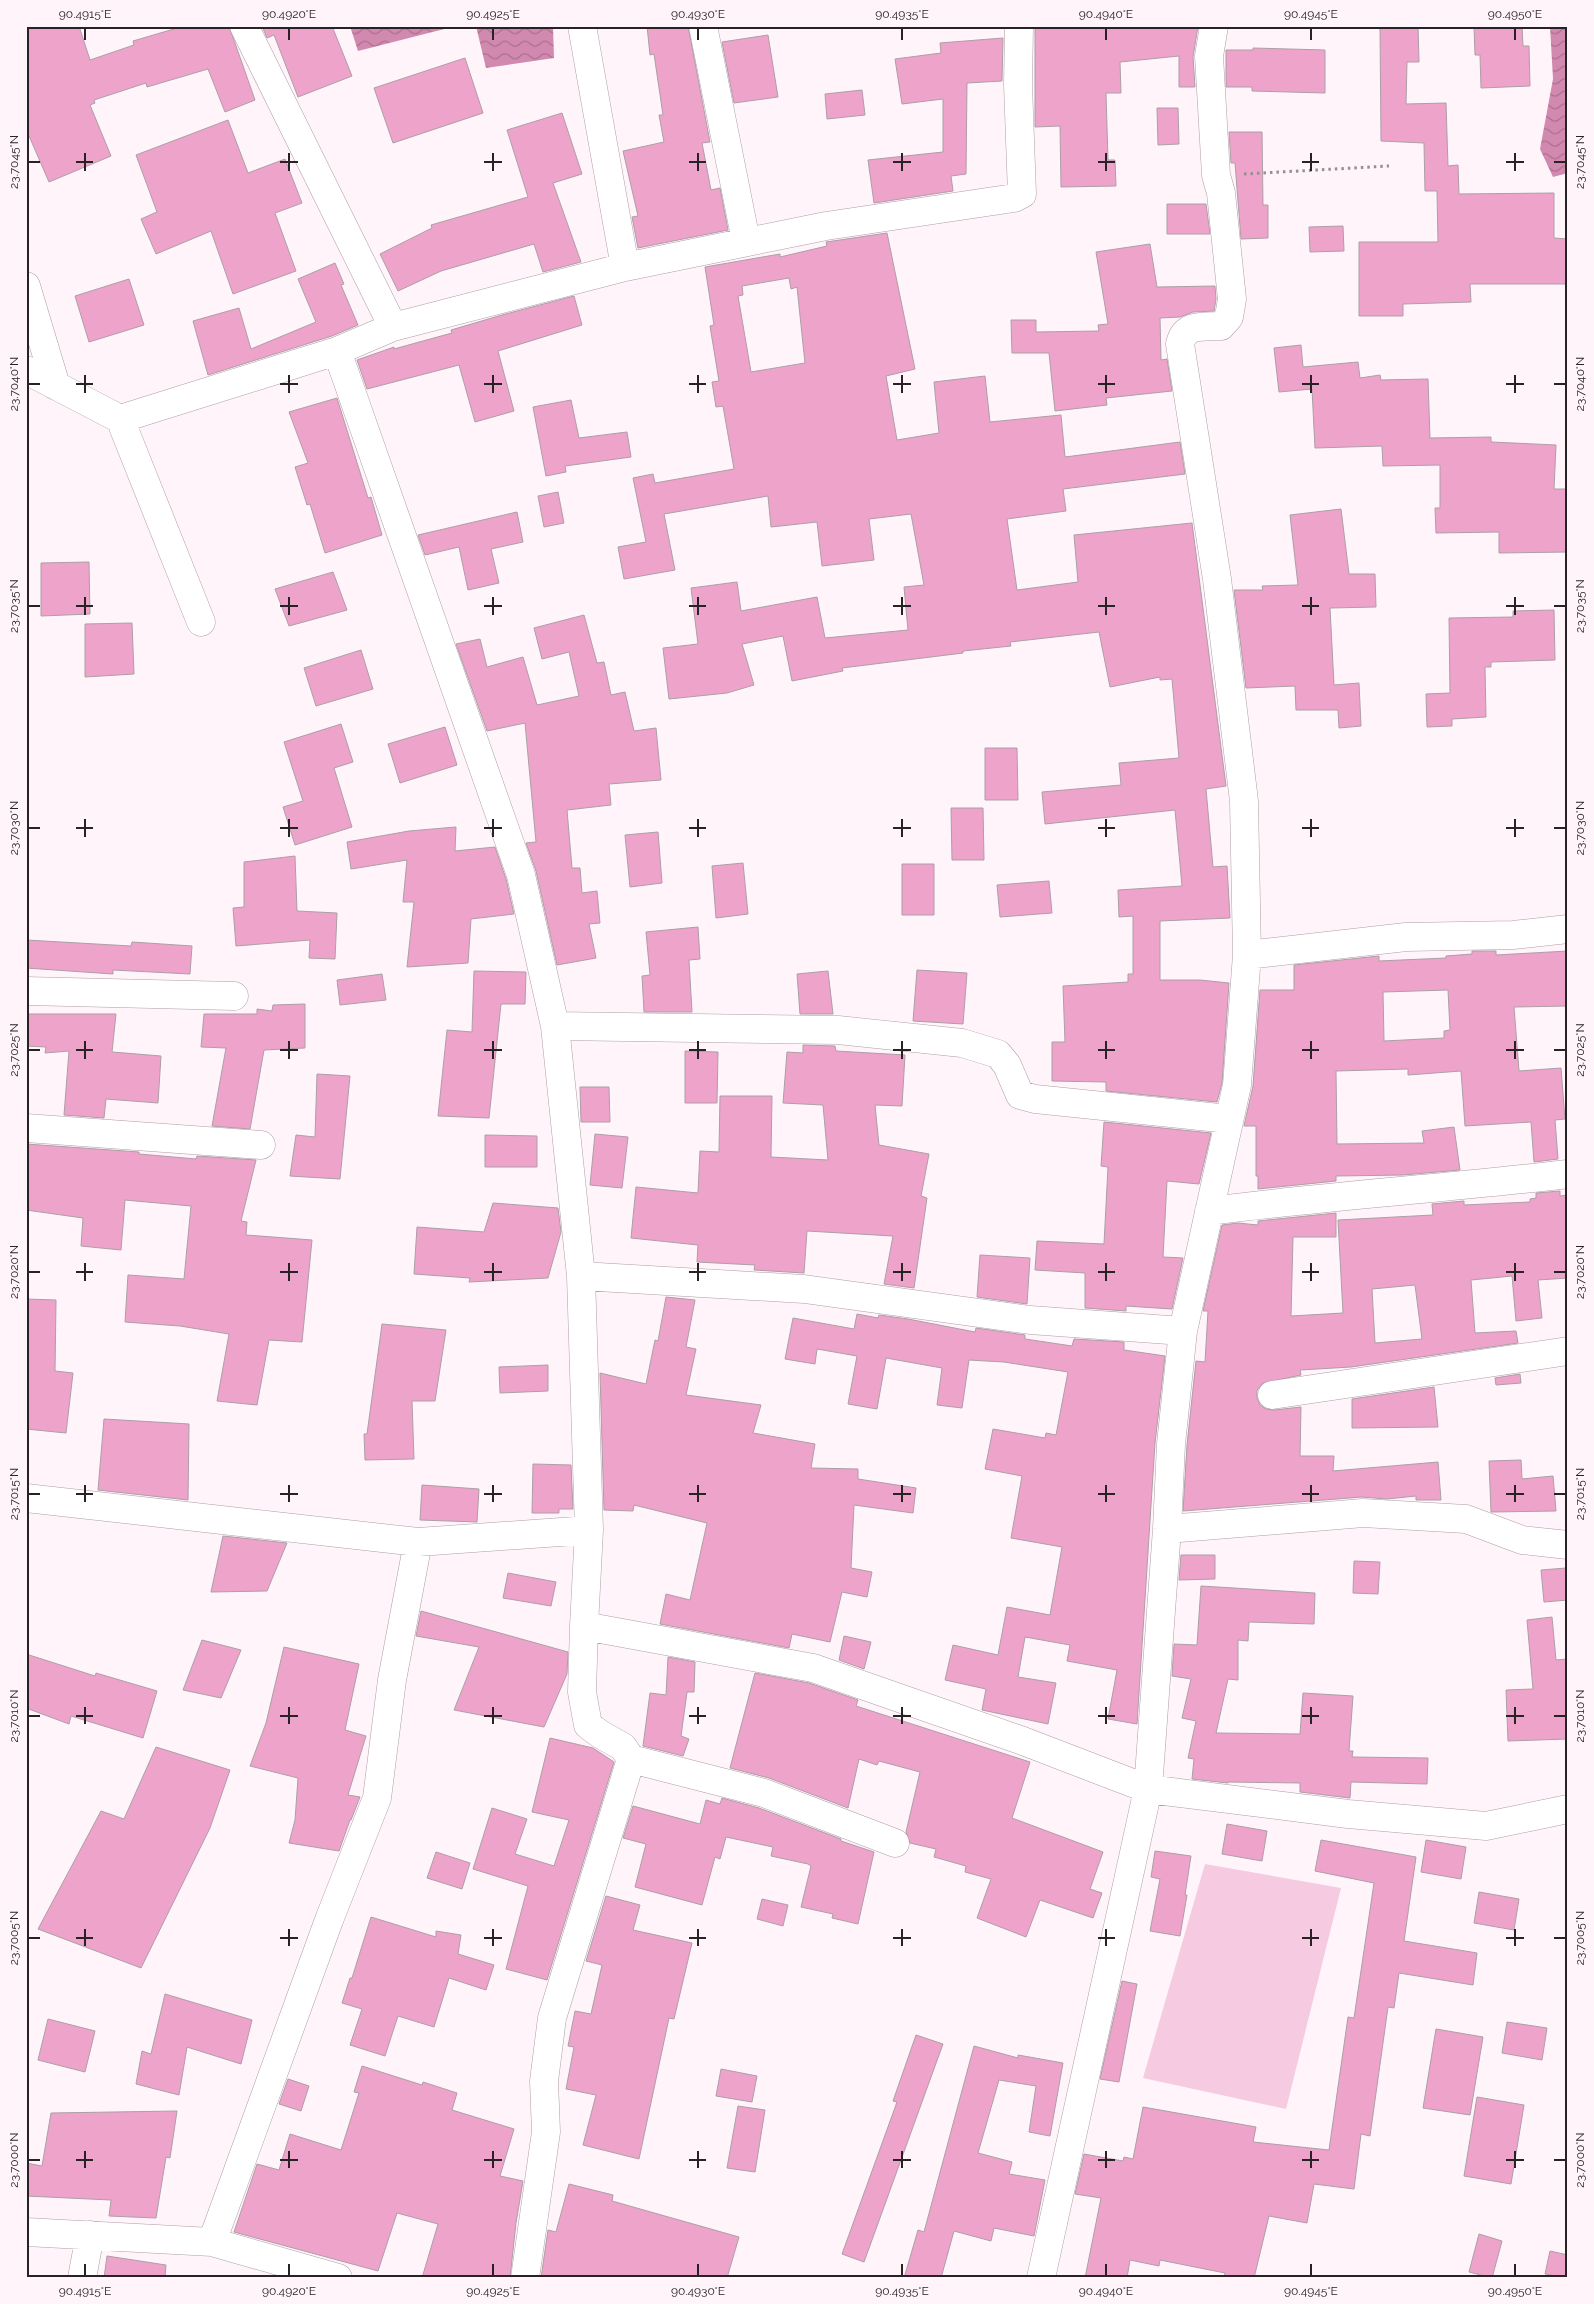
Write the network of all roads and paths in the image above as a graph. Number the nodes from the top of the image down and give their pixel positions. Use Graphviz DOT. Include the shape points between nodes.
graph roads {
  1 [pos="244,26"];
  2 [pos="582,26"];
  3 [pos="703,26"];
  4 [pos="1019,26"];
  5 [pos="1214,26"];
  6 [pos="1389,166"];
  7 [pos="1216,175"];
  8 [pos="746,241"];
  9 [pos="625,267"];
  10 [pos="26,286"];
  11 [pos="393,327"];
  12 [pos="337,351"];
  13 [pos="26,370"];
  14 [pos="56,386"];
  15 [pos="120,419"];
  16 [pos="201,622"];
  17 [pos="1568,929"];
  18 [pos="1247,955"];
  19 [pos="26,991"];
  20 [pos="234,996"];
  21 [pos="555,1026"];
  22 [pos="1229,1119"];
  23 [pos="26,1128"];
  24 [pos="262,1145"];
  25 [pos="1568,1174"];
  26 [pos="1209,1211"];
  27 [pos="581,1276"];
  28 [pos="1183,1331"];
  29 [pos="1568,1351"];
  30 [pos="1272,1395"];
  31 [pos="26,1498"];
  32 [pos="1167,1529"];
  33 [pos="589,1530"];
  34 [pos="418,1542"];
  35 [pos="1568,1545"];
  36 [pos="584,1626"];
  37 [pos="631,1759"];
  38 [pos="1148,1789"];
  39 [pos="1568,1809"];
  40 [pos="896,1843"];
  41 [pos="26,2232"];
  42 [pos="90,2235"];
  43 [pos="212,2242"];
  44 [pos="82,2278"];
  45 [pos="338,2278"];
  46 [pos="525,2278"];
  47 [pos="1040,2278"];
  1 -- 11 [label="street"];
  2 -- 9 [label="street"];
  3 -- 8 [label="street"];
  4 -- 8 [label="street" via="1022,194 1014,198"];
  5 -- 7 [label="street" via="1209,56"];
  6 -- 7 [label="path"];
  7 -- 18 [label="street" via="1221,193 1232,299 1229,317 1221,326 1190,327 1182,334 1180,344 1217,579 1244,801"];
  8 -- 9 [label="street"];
  9 -- 11 [label="street"];
  10 -- 14 [label="street"];
  11 -- 12 [label="street"];
  12 -- 15 [label="street"];
  12 -- 21 [label="street" via="522,875"];
  13 -- 14 [label="street"];
  14 -- 15 [label="street"];
  15 -- 16 [label="street"];
  17 -- 18 [label="street" via="1514,935 1406,937"];
  18 -- 22 [label="street" via="1237,1085"];
  19 -- 20 [label="street"];
  21 -- 22 [label="street" via="838,1030 962,1043 998,1054 1007,1064 1020,1095"];
  21 -- 27 [label="street"];
  22 -- 26 [label="street"];
  23 -- 24 [label="street"];
  25 -- 26 [label="street"];
  26 -- 28 [label="street"];
  27 -- 28 [label="street" via="804,1289 1030,1320"];
  27 -- 33 [label="street"];
  28 -- 32 [label="street" via="1170,1444"];
  29 -- 30 [label="street"];
  31 -- 34 [label="street"];
  32 -- 35 [label="street" via="1364,1513 1466,1519 1522,1540"];
  32 -- 38 [label="street"];
  33 -- 34 [label="street"];
  33 -- 36 [label="street"];
  34 -- 43 [label="street" via="392,1680 377,1798"];
  36 -- 37 [label="street" via="582,1692 588,1725 623,1747"];
  36 -- 38 [label="street" via="813,1668 1023,1741"];
  37 -- 40 [label="street" via="764,1793"];
  37 -- 46 [label="street" via="552,2018 544,2081 546,2132"];
  38 -- 39 [label="street" via="1348,1814 1486,1826"];
  38 -- 47 [label="street"];
  41 -- 42 [label="street"];
  42 -- 43 [label="street"];
  42 -- 44 [label="street"];
  43 -- 45 [label="street"];
}
